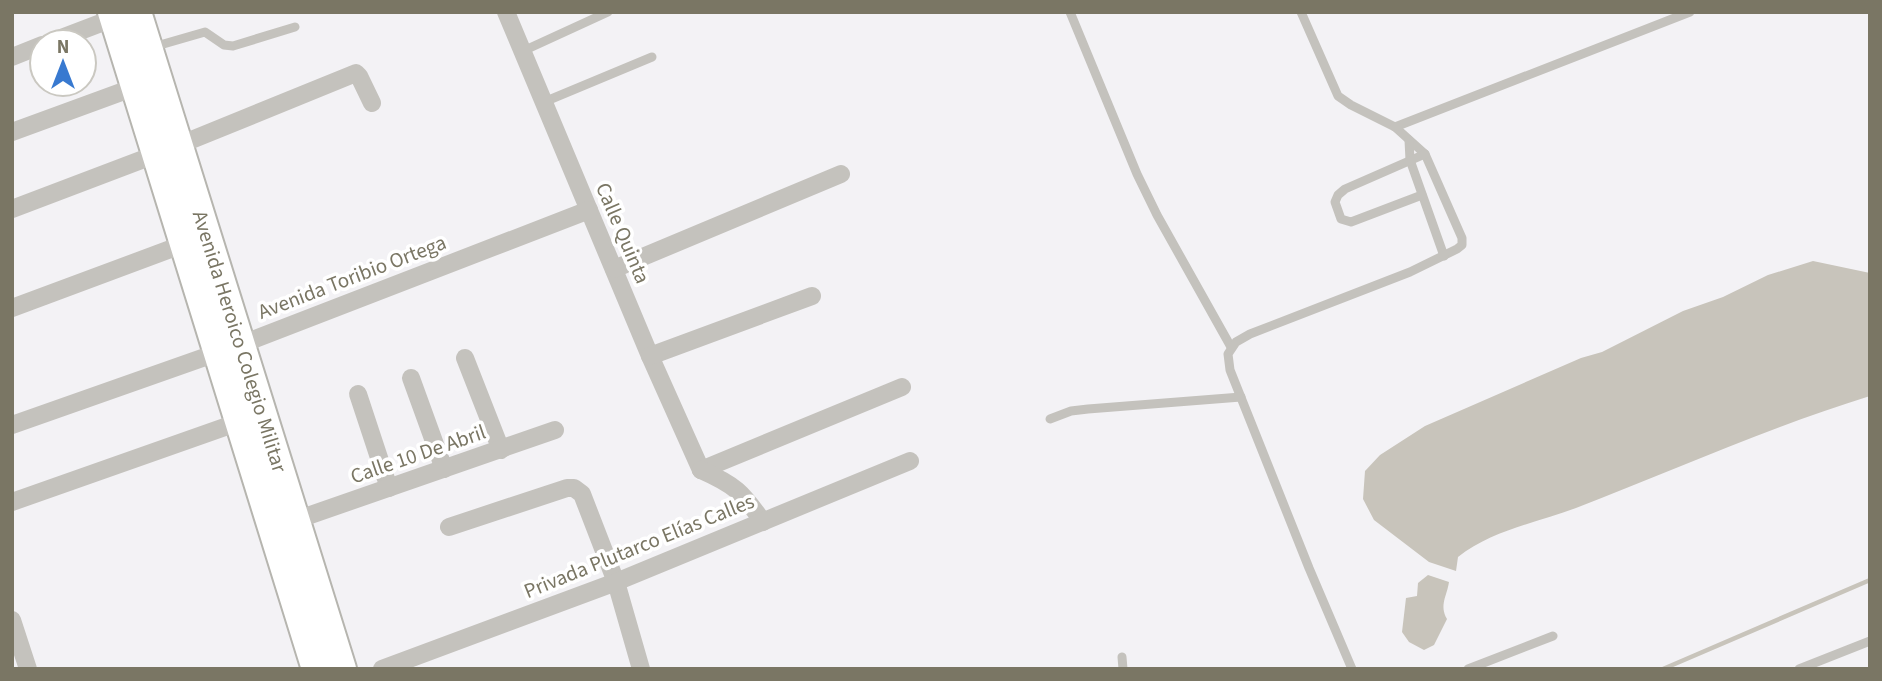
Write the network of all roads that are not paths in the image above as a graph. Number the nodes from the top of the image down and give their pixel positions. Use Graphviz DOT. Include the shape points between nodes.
graph roads {
  1 [pos="506,12"];
  2 [pos="608,12"];
  3 [pos="1070,12"];
  4 [pos="1301,12"];
  5 [pos="1690,12"];
  6 [pos="121,14"];
  7 [pos="295,27"];
  8 [pos="86,28"];
  9 [pos="148,48"];
  10 [pos="523,51"];
  11 [pos="652,57"];
  12 [pos="135,87"];
  13 [pos="544,102"];
  14 [pos="372,103"];
  15 [pos="1395,127"];
  16 [pos="12,132"];
  17 [pos="1409,140"];
  18 [pos="168,150"];
  19 [pos="1424,154"];
  20 [pos="1410,160"];
  21 [pos="841,174"];
  22 [pos="1436,175"];
  23 [pos="1417,184"];
  24 [pos="1422,195"];
  25 [pos="12,209"];
  26 [pos="589,210"];
  27 [pos="184,244"];
  28 [pos="1444,256"];
  29 [pos="614,269"];
  30 [pos="812,296"];
  31 [pos="12,308"];
  32 [pos="1231,347"];
  33 [pos="230,348"];
  34 [pos="650,356"];
  35 [pos="465,358"];
  36 [pos="411,378"];
  37 [pos="902,387"];
  38 [pos="358,394"];
  39 [pos="1241,397"];
  40 [pos="1050,419"];
  41 [pos="239,422"];
  42 [pos="12,425"];
  43 [pos="555,430"];
  44 [pos="500,450"];
  45 [pos="910,461"];
  46 [pos="444,469"];
  47 [pos="701,470"];
  48 [pos="389,488"];
  49 [pos="12,502"];
  50 [pos="296,520"];
  51 [pos="763,522"];
  52 [pos="449,527"];
  53 [pos="616,582"];
  54 [pos="12,620"];
  55 [pos="1553,636"];
  56 [pos="1870,640"];
  57 [pos="1122,657"];
  58 [pos="21,661"];
  59 [pos="316,669"];
  60 [pos="342,669"];
  61 [pos="382,669"];
  62 [pos="641,669"];
  63 [pos="1123,669"];
  64 [pos="1352,669"];
  65 [pos="1468,669"];
  66 [pos="1799,669"];
  1 -- 10 [label="street, Calle Quinta"];
  2 -- 10 [label="lane"];
  3 -- 32 [label="lane" via="1137,174"];
  4 -- 15 [label="lane" via="1338,96"];
  5 -- 15 [label="lane"];
  6 -- 8 [label="street"];
  6 -- 9 [label="main road, Avenida Heroico Colegio Militar"];
  6 -- 12 [label="main road, Avenida Heroico Colegio Militar"];
  7 -- 9 [label="lane" via="233,47 205,32"];
  9 -- 18 [label="main road, Avenida Heroico Colegio Militar"];
  10 -- 13 [label="street, Calle Quinta"];
  11 -- 13 [label="lane"];
  12 -- 16 [label="street"];
  12 -- 18 [label="main road, Avenida Heroico Colegio Militar"];
  13 -- 26 [label="street, Calle Quinta"];
  14 -- 18 [label="street" via="356,73"];
  15 -- 17 [label="lane"];
  17 -- 19 [label="lane"];
  17 -- 20 [label="lane"];
  18 -- 25 [label="street"];
  18 -- 27 [label="main road, Avenida Heroico Colegio Militar"];
  18 -- 33 [label="main road, Avenida Heroico Colegio Militar"];
  19 -- 20 [label="lane"];
  19 -- 22 [label="lane"];
  20 -- 23 [label="lane"];
  20 -- 24 [label="lane" via="1345,189 1335,202 1337,208 1342,219 1352,222"];
  21 -- 29 [label="street"];
  22 -- 23 [label="lane"];
  22 -- 28 [label="lane" via="1462,238 1462,245"];
  23 -- 24 [label="lane"];
  24 -- 28 [label="lane"];
  26 -- 29 [label="street, Calle Quinta"];
  26 -- 33 [label="street, Avenida Toribio Ortega"];
  27 -- 31 [label="street"];
  27 -- 33 [label="main road, Avenida Heroico Colegio Militar"];
  28 -- 32 [label="lane" via="1250,334"];
  29 -- 34 [label="street, Calle Quinta"];
  30 -- 34 [label="street"];
  32 -- 39 [label="lane" via="1228,361"];
  33 -- 41 [label="main road, Avenida Heroico Colegio Militar"];
  33 -- 42 [label="street, Avenida Toribio Ortega"];
  33 -- 50 [label="main road, Avenida Heroico Colegio Militar"];
  34 -- 47 [label="street, Calle Quinta"];
  35 -- 44 [label="street"];
  36 -- 46 [label="street"];
  37 -- 47 [label="street"];
  38 -- 48 [label="street"];
  39 -- 40 [label="lane" via="1088,409"];
  39 -- 64 [label="lane"];
  41 -- 49 [label="street"];
  41 -- 59 [label="main road, Avenida Heroico Colegio Militar"];
  43 -- 44 [label="street, Calle 10 De Abril"];
  44 -- 46 [label="street, Calle 10 De Abril"];
  45 -- 51 [label="street, Privada Plutarco Elías Calles"];
  46 -- 48 [label="street, Calle 10 De Abril"];
  47 -- 51 [label="street" via="734,486"];
  48 -- 50 [label="street, Calle 10 De Abril"];
  50 -- 60 [label="main road, Avenida Heroico Colegio Militar"];
  51 -- 53 [label="street, Privada Plutarco Elías Calles"];
  52 -- 53 [label="street" via="574,488 582,494"];
  53 -- 61 [label="street, Privada Plutarco Elías Calles"];
  53 -- 62 [label="street"];
  54 -- 58 [label="street"];
  55 -- 65 [label="lane"];
  56 -- 66 [label="lane"];
  57 -- 63 [label="lane"];
}
